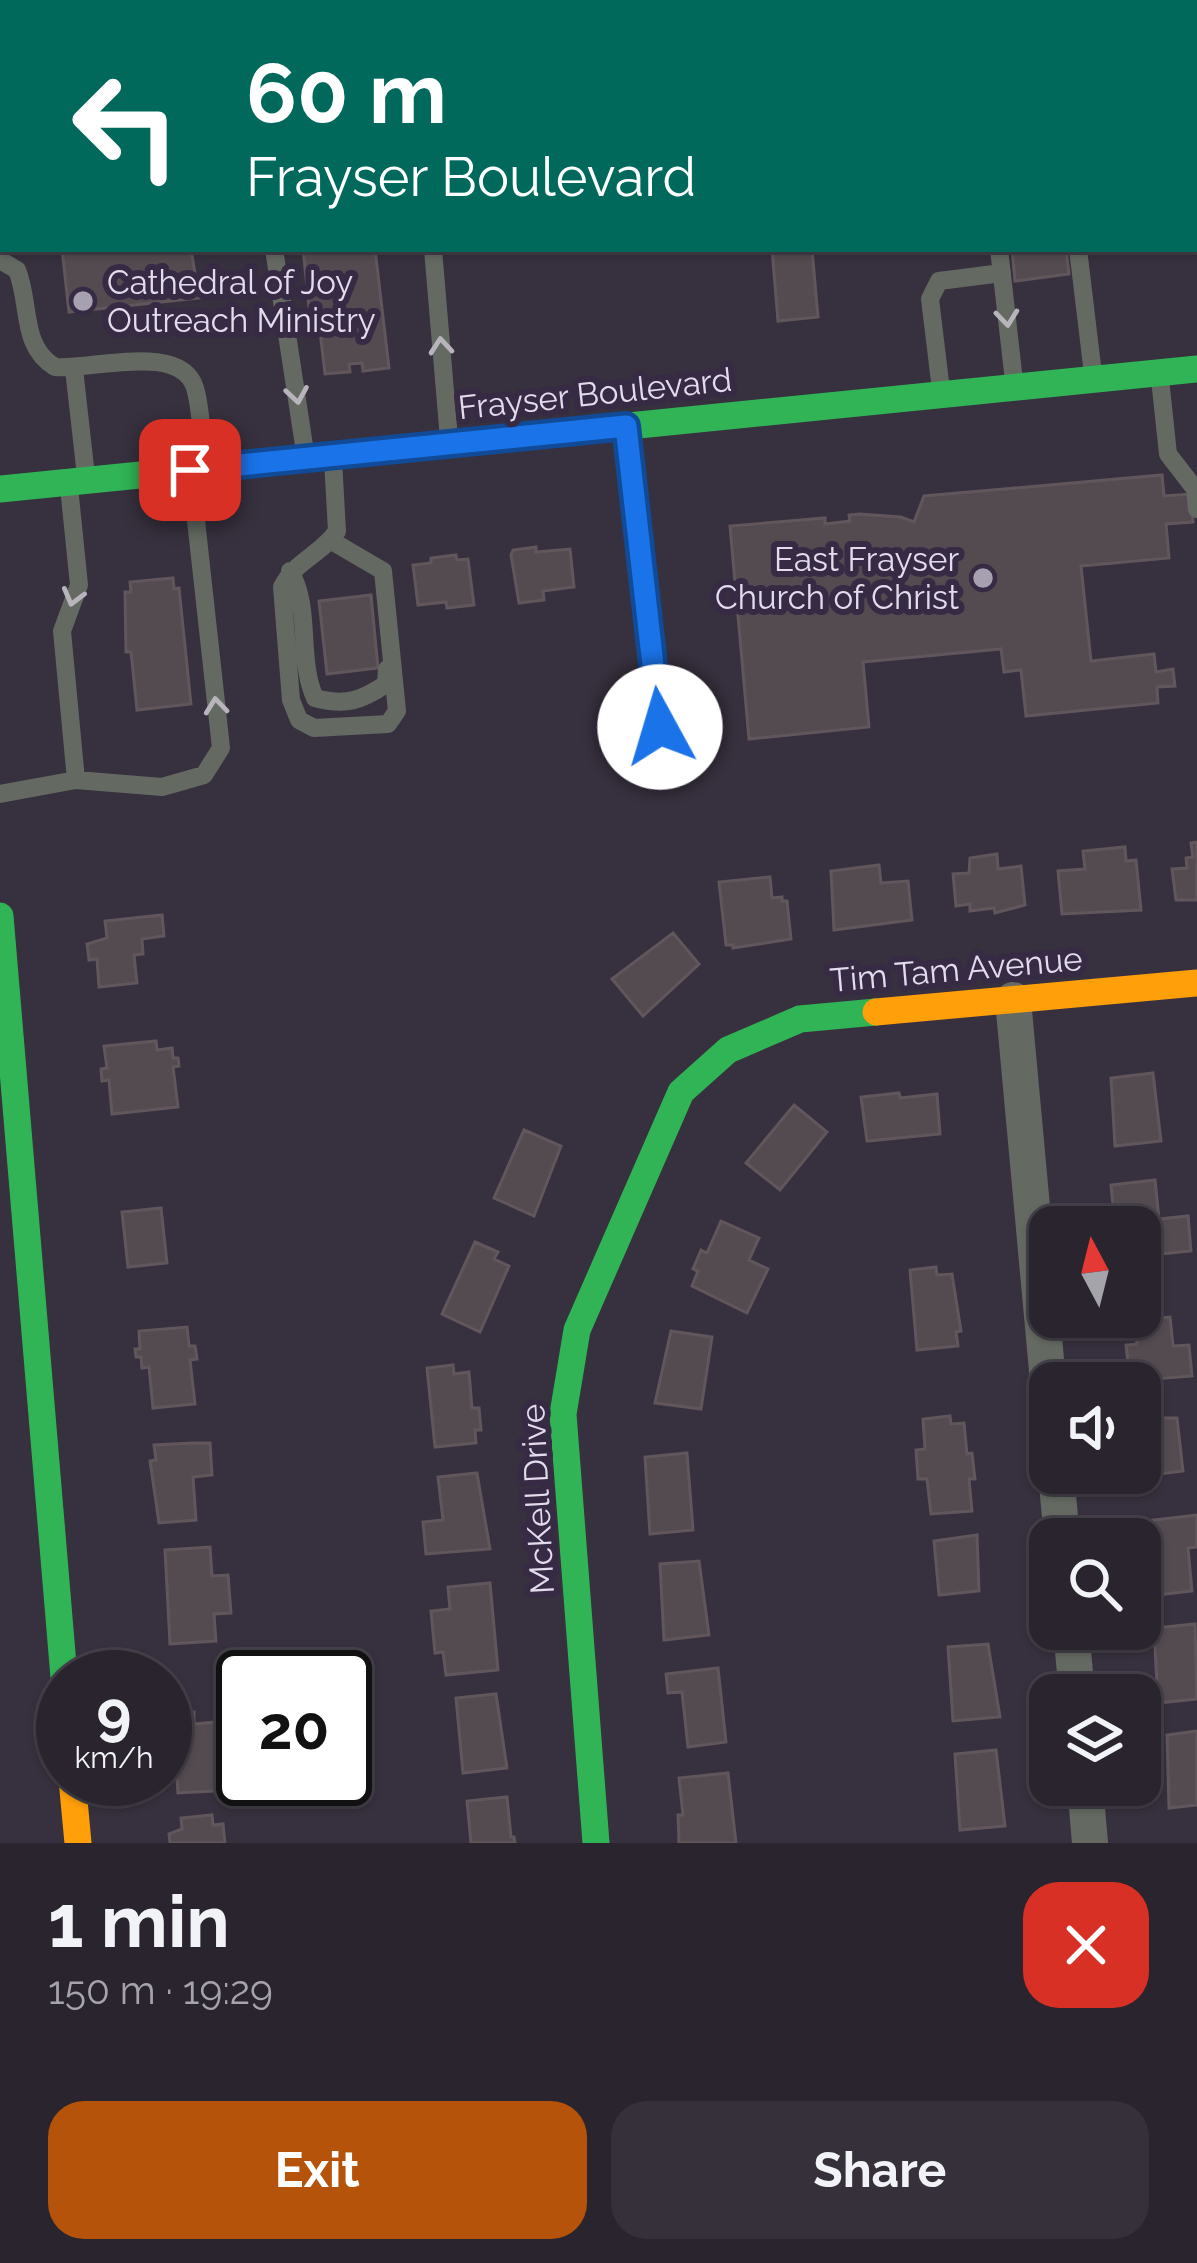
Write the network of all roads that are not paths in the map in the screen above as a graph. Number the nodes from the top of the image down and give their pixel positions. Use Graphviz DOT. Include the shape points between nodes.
graph roads {
  1 [pos="275,252"];
  2 [pos="433,252"];
  3 [pos="999,252"];
  4 [pos="1078,252"];
  5 [pos="0,260"];
  6 [pos="1002,273"];
  7 [pos="74,369"];
  8 [pos="1197,369"];
  9 [pos="1159,373"];
  10 [pos="1093,379"];
  11 [pos="1015,387"];
  12 [pos="941,394"];
  13 [pos="626,426"];
  14 [pos="450,444"];
  15 [pos="320,457"];
  16 [pos="197,469"];
  17 [pos="77,481"];
  18 [pos="0,489"];
  19 [pos="1197,509"];
  20 [pos="330,540"];
  21 [pos="372,561"];
  22 [pos="290,571"];
  23 [pos="660,727"];
  24 [pos="76,780"];
  25 [pos="0,794"];
  26 [pos="0,916"];
  27 [pos="1197,982"];
  28 [pos="1013,1000"];
  29 [pos="728,1050"];
  30 [pos="1046,1362"];
  31 [pos="62,1650"];
  32 [pos="75,1806"];
  33 [pos="1087,1806"];
  34 [pos="78,1843"];
  35 [pos="596,1843"];
  36 [pos="1090,1843"];
  1 -- 15 [label="lane, one-way"];
  14 -- 2 [label="lane, one-way"];
  3 -- 6 [label="lane"];
  4 -- 10 [label="lane"];
  5 -- 7 [label="lane" via="17,270 42,360"];
  6 -- 11 [label="lane, one-way"];
  6 -- 12 [label="lane" via="939,281 930,298"];
  7 -- 16 [label="lane" via="152,361 188,372"];
  7 -- 17 [label="lane"];
  8 -- 9 [label="street, Frayser Boulevard"];
  9 -- 10 [label="street, Frayser Boulevard"];
  9 -- 19 [label="lane" via="1168,454 1195,489"];
  10 -- 11 [label="street, Frayser Boulevard"];
  11 -- 12 [label="street, Frayser Boulevard"];
  12 -- 13 [label="street, Frayser Boulevard"];
  13 -- 14 [label="street, Frayser Boulevard"];
  13 -- 23 [label="lane"];
  14 -- 15 [label="street, Frayser Boulevard"];
  15 -- 16 [label="street, Frayser Boulevard"];
  15 -- 20 [label="lane" via="339,516"];
  16 -- 17 [label="street, Frayser Boulevard"];
  24 -- 16 [label="lane, one-way" via="162,787 204,775 220,748"];
  17 -- 18 [label="street, Frayser Boulevard"];
  17 -- 24 [label="lane, one-way" via="79,586 62,631"];
  20 -- 21 [label="lane"];
  20 -- 22 [label="lane"];
  21 -- 22 [label="lane" via="386,684 338,704 315,698 306,678 299,588"];
  21 -- 22 [label="lane" via="383,571 397,711 388,724 314,728 299,719 282,587"];
  24 -- 25 [label="lane"];
  26 -- 31 [label="street"];
  27 -- 28 [label="street, Tim Tam Avenue"];
  28 -- 29 [label="street, Tim Tam Avenue" via="800,1019"];
  28 -- 30 [label="street"];
  29 -- 35 [label="street, McKell Drive" via="681,1092 577,1330 563,1414"];
  32 -- 34 [label="street"];
  33 -- 36 [label="street"];
}
